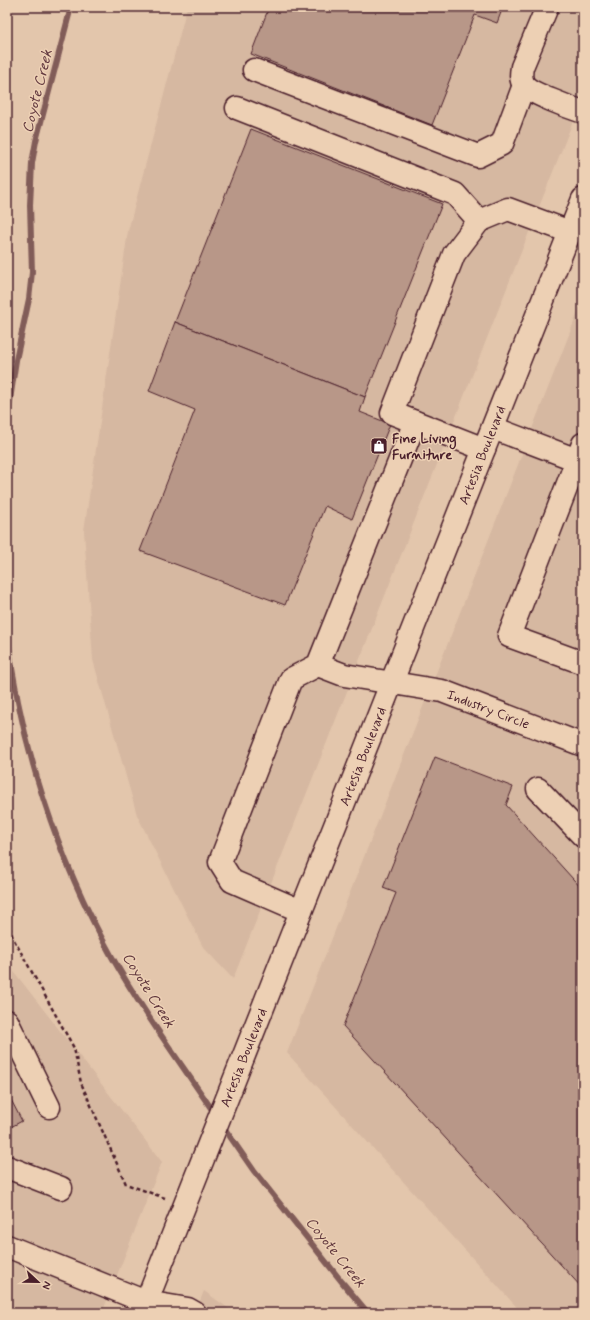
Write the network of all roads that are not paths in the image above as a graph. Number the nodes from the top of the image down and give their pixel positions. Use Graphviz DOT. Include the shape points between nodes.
graph roads {
  1 [pos="547,7"];
  2 [pos="254,70"];
  3 [pos="524,86"];
  4 [pos="237,108"];
  5 [pos="583,112"];
  6 [pos="583,199"];
  7 [pos="479,222"];
  8 [pos="570,232"];
  9 [pos="415,422"];
  10 [pos="493,428"];
  11 [pos="484,449"];
  12 [pos="581,455"];
  13 [pos="583,663"];
  14 [pos="318,665"];
  15 [pos="392,683"];
  16 [pos="583,744"];
  17 [pos="538,789"];
  18 [pos="583,836"];
  19 [pos="301,911"];
  20 [pos="7,1021"];
  21 [pos="49,1107"];
  22 [pos="7,1167"];
  23 [pos="61,1188"];
  24 [pos="7,1246"];
  25 [pos="144,1308"];
  26 [pos="195,1313"];
  1 -- 3 [label="main road" via="522,67 521,77"];
  2 -- 3 [label="main road" via="478,156 502,144"];
  3 -- 5 [label="main road"];
  4 -- 7 [label="main road" via="455,194"];
  6 -- 8 [label="main road, Artesia Boulevard"];
  7 -- 8 [label="main road" via="508,209"];
  7 -- 9 [label="main road" via="454,254 392,413"];
  8 -- 10 [label="main road, Artesia Boulevard"];
  9 -- 11 [label="main road"];
  9 -- 14 [label="main road"];
  10 -- 11 [label="main road, Artesia Boulevard"];
  10 -- 12 [label="main road"];
  11 -- 15 [label="main road, Artesia Boulevard"];
  12 -- 13 [label="main road" via="509,636"];
  14 -- 15 [label="main road, Industry Circle" via="344,675"];
  14 -- 19 [label="main road" via="291,679 220,862 232,881"];
  15 -- 16 [label="main road, Industry Circle" via="442,691"];
  15 -- 19 [label="main road, Artesia Boulevard"];
  17 -- 18 [label="main road"];
  19 -- 25 [label="main road, Artesia Boulevard"];
  20 -- 21 [label="main road"];
  22 -- 23 [label="main road"];
  24 -- 25 [label="main road"];
  25 -- 26 [label="main road" via="188,1309"];
}
